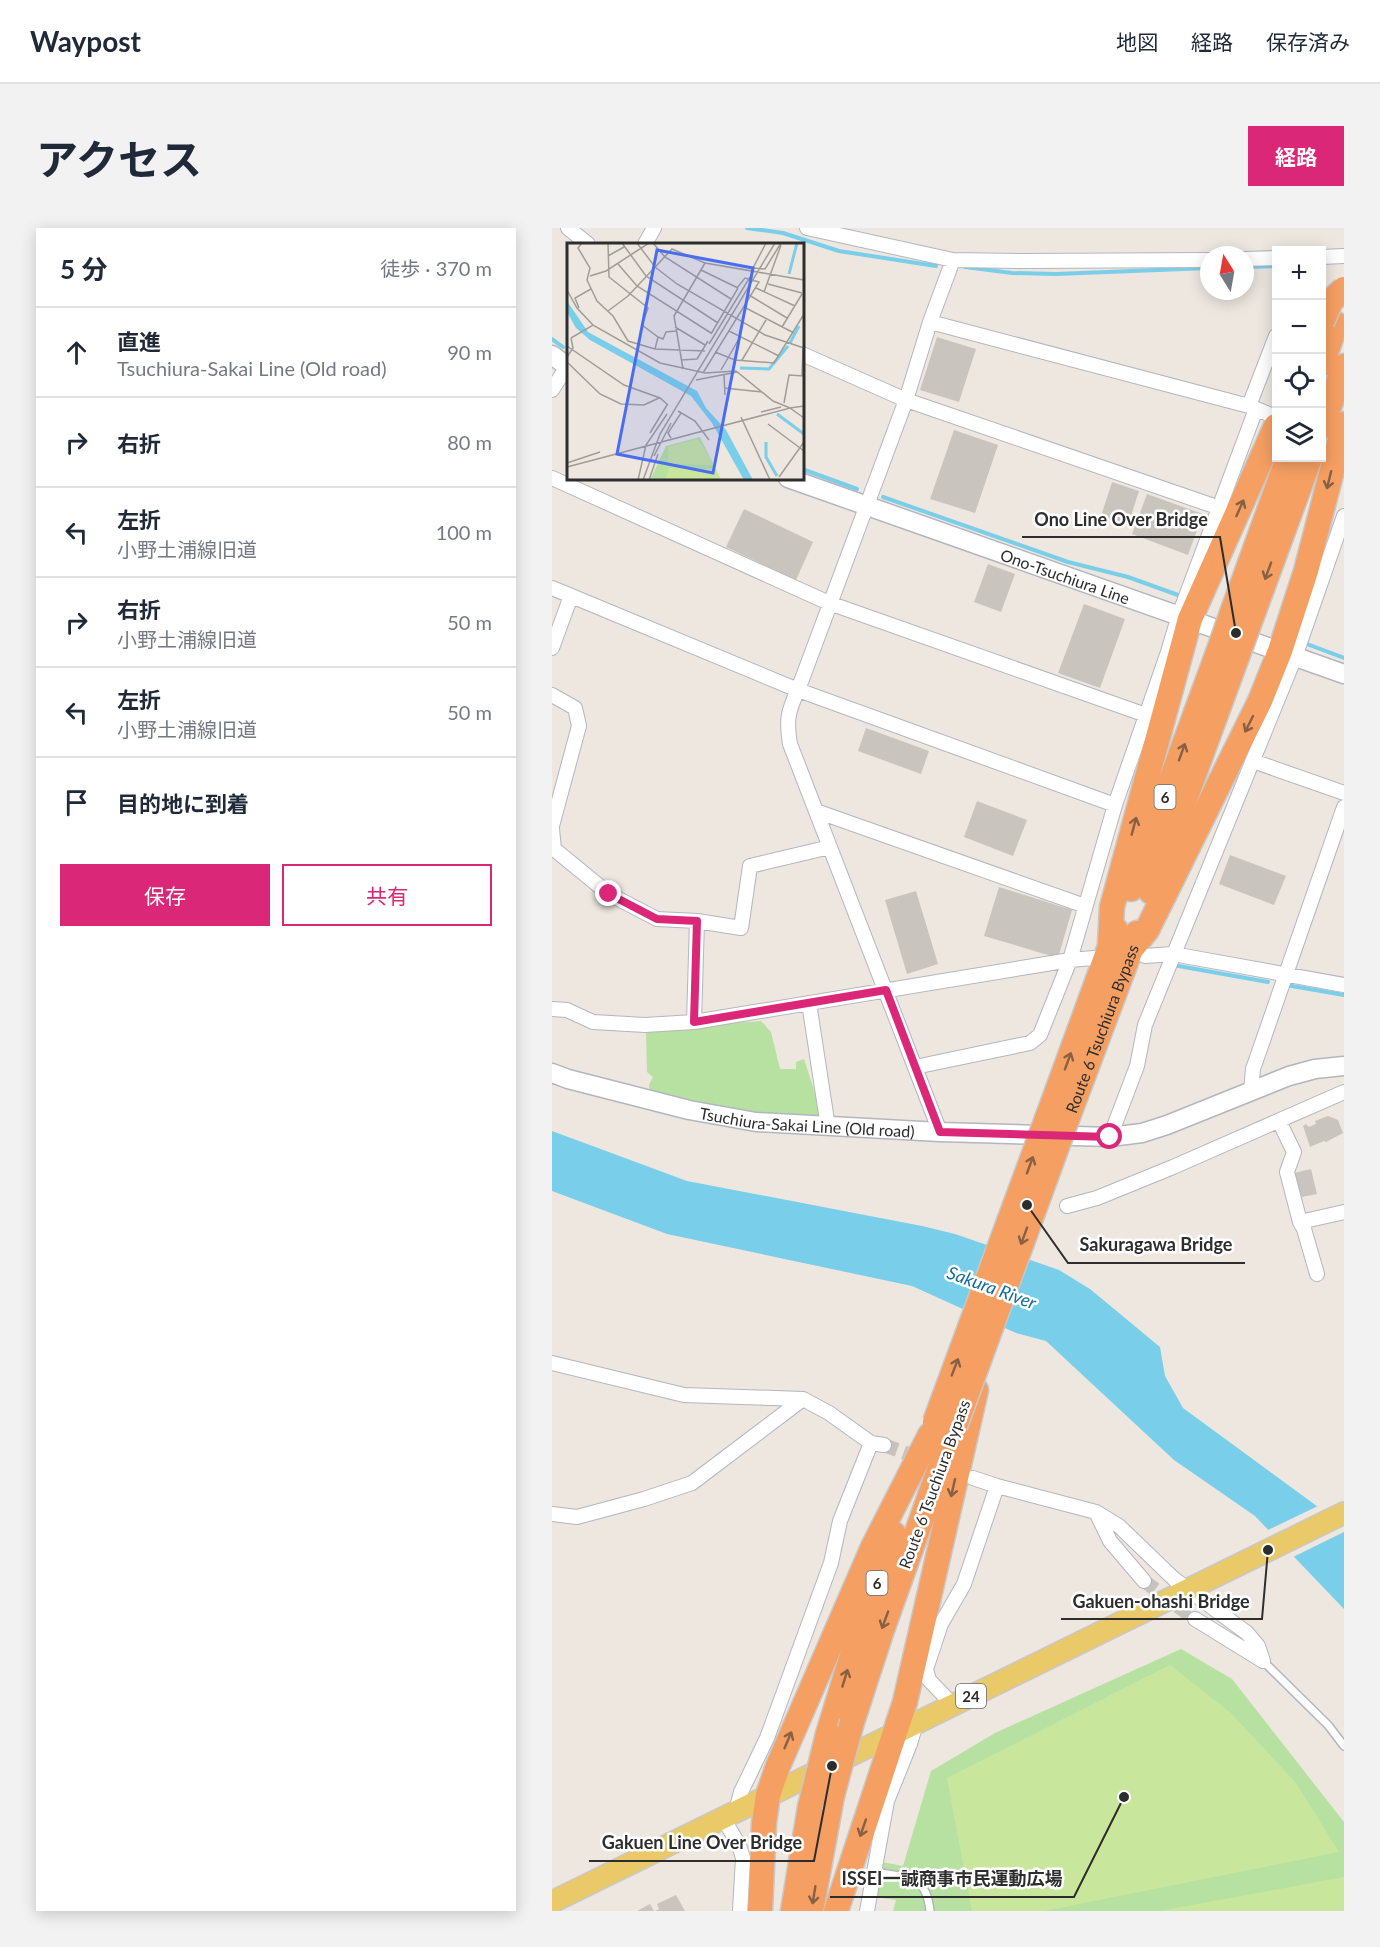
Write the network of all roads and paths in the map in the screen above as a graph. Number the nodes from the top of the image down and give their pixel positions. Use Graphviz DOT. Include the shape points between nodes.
graph roads {
  1 [pos="568,228"];
  2 [pos="654,228"];
  3 [pos="807,228"];
  4 [pos="587,243"];
  5 [pos="646,243"];
  6 [pos="1344,256"];
  7 [pos="1326,257"];
  8 [pos="1272,258"];
  9 [pos="1254,259"];
  10 [pos="953,260"];
  11 [pos="1200,260"];
  12 [pos="1344,289"];
  13 [pos="1333,316"];
  14 [pos="930,322"];
  15 [pos="1272,348"];
  16 [pos="1324,354"];
  17 [pos="552,355"];
  18 [pos="804,355"];
  19 [pos="567,365"];
  20 [pos="1344,366"];
  21 [pos="567,368"];
  22 [pos="552,390"];
  23 [pos="906,399"];
  24 [pos="1252,407"];
  25 [pos="1272,415"];
  26 [pos="1326,416"];
  27 [pos="1344,424"];
  28 [pos="1272,434"];
  29 [pos="1287,462"];
  30 [pos="1308,462"];
  31 [pos="552,478"];
  32 [pos="794,480"];
  33 [pos="866,506"];
  34 [pos="1220,508"];
  35 [pos="1344,516"];
  36 [pos="1338,551"];
  37 [pos="552,588"];
  38 [pos="571,596"];
  39 [pos="829,603"];
  40 [pos="1243,613"];
  41 [pos="1185,617"];
  42 [pos="552,648"];
  43 [pos="1287,654"];
  44 [pos="1344,674"];
  45 [pos="798,690"];
  46 [pos="552,695"];
  47 [pos="1146,714"];
  48 [pos="1253,761"];
  49 [pos="1344,793"];
  50 [pos="1115,805"];
  51 [pos="1344,807"];
  52 [pos="816,811"];
  53 [pos="552,828"];
  54 [pos="830,847"];
  55 [pos="1085,906"];
  56 [pos="697,921"];
  57 [pos="1120,951"];
  58 [pos="1173,954"];
  59 [pos="1070,960"];
  60 [pos="1286,975"];
  61 [pos="1344,985"];
  62 [pos="886,990"];
  63 [pos="809,1003"];
  64 [pos="552,1008"];
  65 [pos="694,1022"];
  66 [pos="1344,1066"];
  67 [pos="915,1067"];
  68 [pos="552,1073"];
  69 [pos="1251,1090"];
  70 [pos="1344,1092"];
  71 [pos="1057,1119"];
  72 [pos="1279,1122"];
  73 [pos="828,1127"];
  74 [pos="940,1132"];
  75 [pos="1110,1137"];
  76 [pos="1067,1206"];
  77 [pos="1344,1212"];
  78 [pos="1300,1222"];
  79 [pos="1317,1274"];
  80 [pos="552,1363"];
  81 [pos="803,1399"];
  82 [pos="946,1429"];
  83 [pos="973,1478"];
  84 [pos="997,1486"];
  85 [pos="1096,1512"];
  86 [pos="1344,1513"];
  87 [pos="552,1514"];
  88 [pos="1144,1581"];
  89 [pos="1198,1584"];
  90 [pos="1195,1619"];
  91 [pos="1263,1661"];
  92 [pos="953,1705"];
  93 [pos="906,1728"];
  94 [pos="1344,1746"];
  95 [pos="768,1795"];
  96 [pos="730,1815"];
  97 [pos="873,1872"];
  98 [pos="552,1902"];
  99 [pos="740,1911"];
  100 [pos="760,1911"];
  101 [pos="793,1911"];
  102 [pos="811,1911"];
  103 [pos="836,1911"];
  104 [pos="867,1911"];
  105 [pos="930,1911"];
  1 -- 4 [label="street"];
  2 -- 5 [label="street"];
  3 -- 10 [label="street"];
  6 -- 7 [label="street"];
  8 -- 9 [label="street"];
  10 -- 11 [label="street"];
  10 -- 14 [label="street"];
  12 -- 13 [label="highway, bridge" via="1331,301"];
  13 -- 16 [label="highway"];
  14 -- 23 [label="street"];
  14 -- 24 [label="street"];
  15 -- 24 [label="street"];
  17 -- 19 [label="street"];
  18 -- 23 [label="street"];
  20 -- 26 [label="highway"];
  21 -- 22 [label="street"];
  23 -- 33 [label="street"];
  23 -- 34 [label="street"];
  24 -- 25 [label="street"];
  24 -- 34 [label="street"];
  27 -- 43 [label="highway, one-way"];
  41 -- 28 [label="highway, one-way"];
  29 -- 40 [label="highway, Route 6 Tsuchiura Bypass / 6"];
  30 -- 40 [label="highway, Route 6 Tsuchiura Bypass / 6, one-way"];
  31 -- 39 [label="street"];
  32 -- 33 [label="street, Ono-Tsuchiura Line"];
  33 -- 39 [label="street"];
  33 -- 41 [label="street, Ono-Tsuchiura Line"];
  34 -- 41 [label="street"];
  35 -- 36 [label="street"];
  36 -- 43 [label="street"];
  37 -- 38 [label="street"];
  38 -- 42 [label="street"];
  38 -- 45 [label="street"];
  39 -- 45 [label="street"];
  39 -- 47 [label="street"];
  40 -- 57 [label="highway, Route 6 Tsuchiura Bypass / 6, bridge"];
  41 -- 43 [label="street, Ono-Tsuchiura Line"];
  41 -- 47 [label="street"];
  57 -- 41 [label="highway, one-way" via="1112,907"];
  43 -- 44 [label="street, Ono-Tsuchiura Line"];
  43 -- 48 [label="street"];
  43 -- 57 [label="highway, one-way" via="1147,930"];
  45 -- 50 [label="street"];
  45 -- 52 [label="street" via="786,725"];
  46 -- 53 [label="street" via="575,708 579,726"];
  47 -- 50 [label="street"];
  48 -- 49 [label="street"];
  48 -- 58 [label="street"];
  50 -- 55 [label="street"];
  51 -- 60 [label="street"];
  52 -- 54 [label="street"];
  52 -- 55 [label="street"];
  53 -- 56 [label="street" via="554,849 609,894 657,919"];
  54 -- 56 [label="street" via="750,866 741,928"];
  54 -- 62 [label="street"];
  55 -- 59 [label="street"];
  56 -- 65 [label="street"];
  57 -- 58 [label="street"];
  57 -- 59 [label="street"];
  57 -- 71 [label="highway, Route 6 Tsuchiura Bypass / 6"];
  58 -- 60 [label="street"];
  58 -- 75 [label="street" via="1145,1024 1137,1066"];
  59 -- 62 [label="street"];
  59 -- 67 [label="street" via="1040,1035 1030,1043"];
  60 -- 61 [label="street"];
  60 -- 69 [label="street" via="1253,1069"];
  62 -- 63 [label="street"];
  62 -- 67 [label="street"];
  63 -- 65 [label="street"];
  63 -- 73 [label="street"];
  64 -- 65 [label="street" via="593,1022 645,1026"];
  66 -- 69 [label="street, Tsuchiura-Sakai Line (Old road)" via="1306,1071"];
  67 -- 74 [label="street"];
  68 -- 73 [label="street, Tsuchiura-Sakai Line (Old road)" via="689,1110 756,1122"];
  69 -- 75 [label="street, Tsuchiura-Sakai Line (Old road)" via="1167,1125"];
  70 -- 72 [label="street"];
  82 -- 71 [label="highway, Route 6 Tsuchiura Bypass / 6, one-way, bridge"];
  71 -- 82 [label="highway, Route 6 Tsuchiura Bypass / 6, one-way, bridge" via="976,1368"];
  72 -- 76 [label="street" via="1097,1198"];
  72 -- 78 [label="street" via="1294,1152 1287,1172"];
  73 -- 74 [label="street, Tsuchiura-Sakai Line (Old road)"];
  74 -- 75 [label="street, Tsuchiura-Sakai Line (Old road)"];
  77 -- 78 [label="street"];
  78 -- 79 [label="street"];
  80 -- 81 [label="street" via="684,1395"];
  81 -- 87 [label="street" via="692,1483 577,1517"];
  81 -- 96 [label="street" via="878,1444 840,1521 831,1563 767,1738"];
  82 -- 93 [label="highway, one-way" via="951,1493 910,1682"];
  95 -- 82 [label="highway, one-way" via="789,1737 873,1546"];
  101 -- 82 [label="highway, Route 6 Tsuchiura Bypass / 6, one-way, bridge" via="810,1807 858,1636"];
  82 -- 102 [label="highway, Route 6 Tsuchiura Bypass / 6, one-way, bridge" via="852,1722 832,1796"];
  83 -- 84 [label="street"];
  84 -- 85 [label="street"];
  84 -- 92 [label="street" via="964,1584 941,1624 926,1669 929,1680"];
  85 -- 88 [label="street" via="1110,1541"];
  85 -- 89 [label="street" via="1119,1526 1174,1579"];
  86 -- 89 [label="main road, 24"];
  89 -- 91 [label="street" via="1202,1601 1247,1633 1258,1646"];
  89 -- 92 [label="main road, 24"];
  90 -- 91 [label="street"];
  91 -- 94 [label="lane"];
  92 -- 93 [label="main road, 24"];
  93 -- 95 [label="main road, 24"];
  93 -- 97 [label="street" via="910,1744 887,1801"];
  93 -- 103 [label="highway, one-way"];
  95 -- 96 [label="main road, 24"];
  95 -- 100 [label="highway"];
  96 -- 98 [label="main road, 24"];
  96 -- 99 [label="street" via="743,1858"];
  97 -- 104 [label="street"];
  97 -- 105 [label="lane" via="923,1885"];
}
